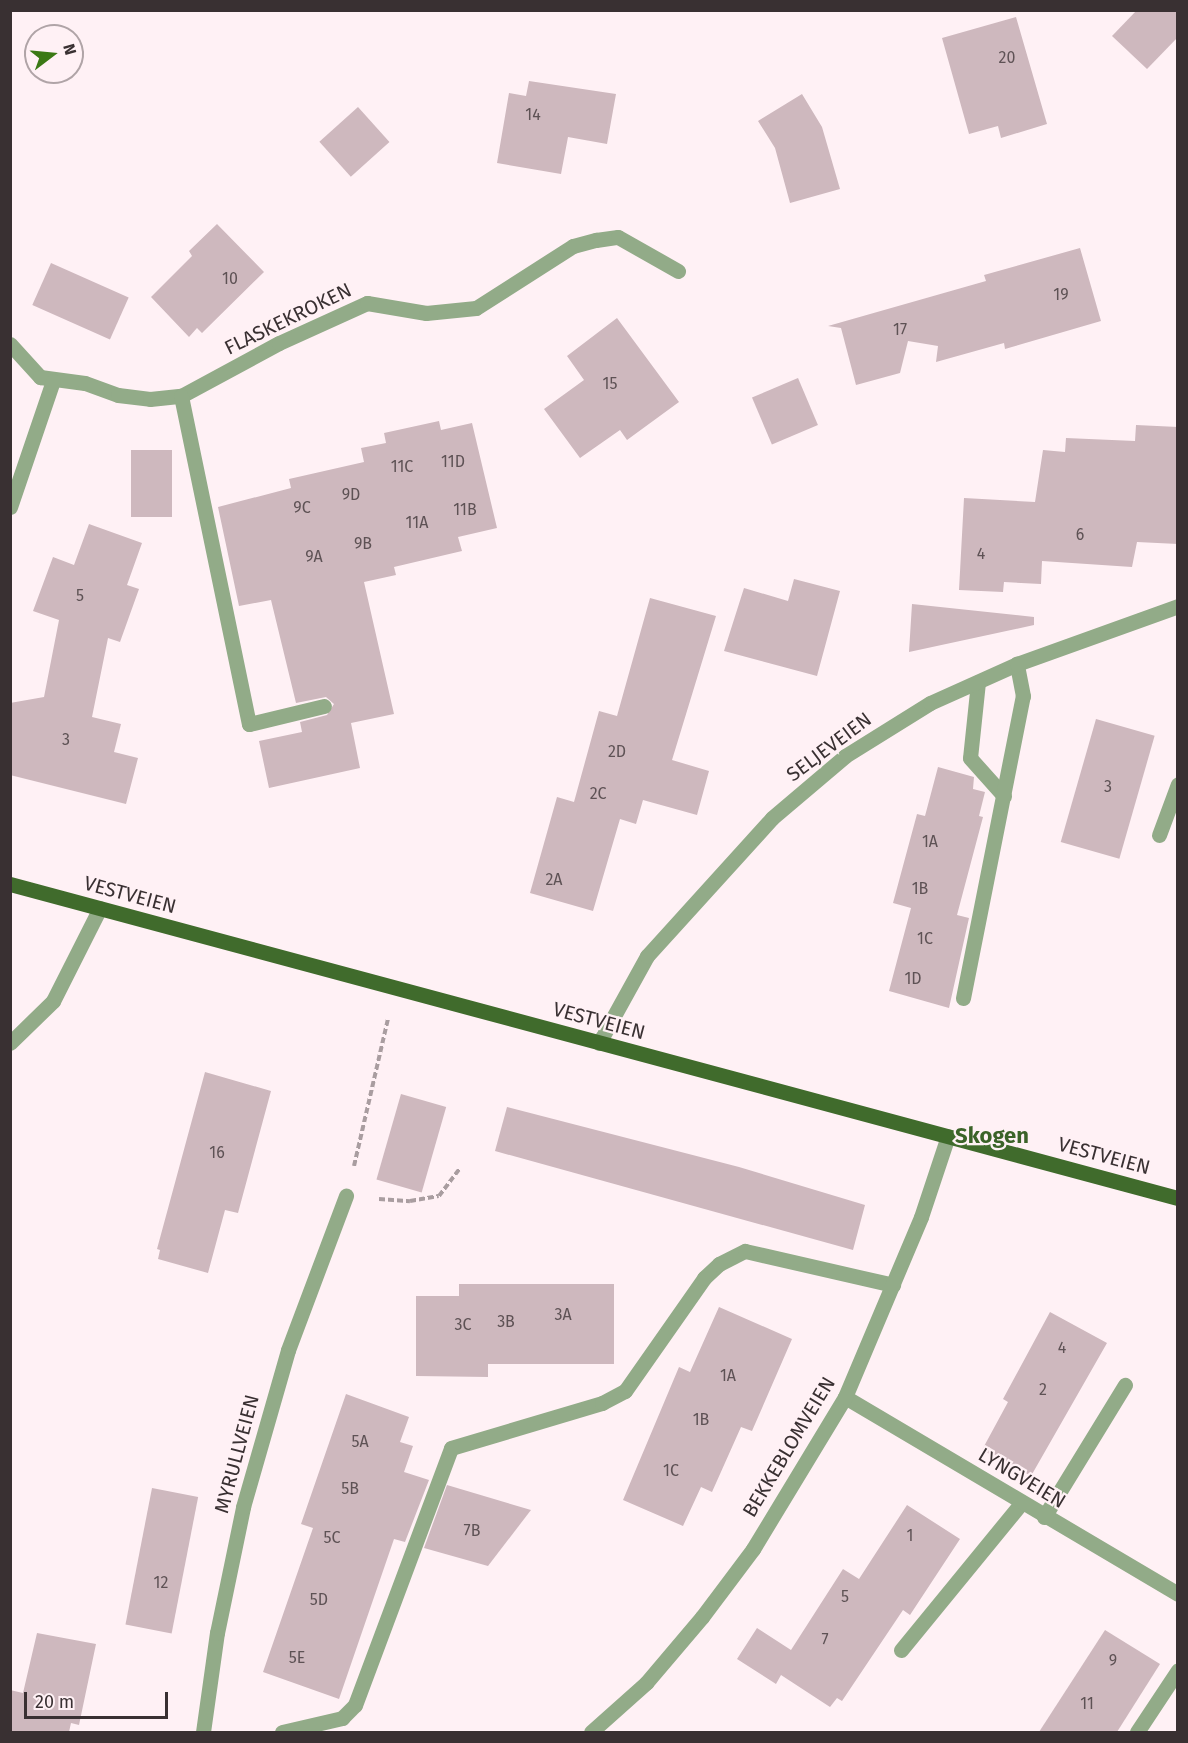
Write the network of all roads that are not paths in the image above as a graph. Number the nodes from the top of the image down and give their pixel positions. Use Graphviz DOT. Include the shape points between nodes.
graph roads {
  1 [pos="678,271"];
  2 [pos="10,344"];
  3 [pos="53,381"];
  4 [pos="181,396"];
  5 [pos="10,507"];
  6 [pos="1178,606"];
  7 [pos="1017,664"];
  8 [pos="978,682"];
  9 [pos="324,706"];
  10 [pos="1178,784"];
  11 [pos="1004,796"];
  12 [pos="1160,835"];
  13 [pos="10,884"];
  14 [pos="100,908"];
  15 [pos="963,998"];
  16 [pos="599,1042"];
  17 [pos="10,1043"];
  18 [pos="948,1136"];
  19 [pos="346,1196"];
  20 [pos="1178,1198"];
  21 [pos="893,1285"];
  22 [pos="1125,1385"];
  23 [pos="845,1397"];
  24 [pos="1022,1502"];
  25 [pos="1044,1516"];
  26 [pos="1178,1594"];
  27 [pos="901,1650"];
  28 [pos="1178,1670"];
  29 [pos="202,1732"];
  30 [pos="282,1732"];
  31 [pos="591,1732"];
  32 [pos="1137,1732"];
  1 -- 4 [label="street, FLASKEKROKEN" via="618,237 573,246 477,308 426,313 367,303 279,343"];
  2 -- 3 [label="street" via="40,377"];
  3 -- 4 [label="street, FLASKEKROKEN" via="85,383 118,395 150,399"];
  3 -- 5 [label="street"];
  4 -- 9 [label="street" via="249,724"];
  6 -- 7 [label="street, SELJEVEIEN"];
  7 -- 8 [label="street, SELJEVEIEN"];
  7 -- 11 [label="street" via="1023,696"];
  8 -- 11 [label="street" via="970,758"];
  8 -- 16 [label="street, SELJEVEIEN" via="930,703 845,756 772,818 647,956"];
  10 -- 12 [label="street"];
  11 -- 15 [label="street"];
  13 -- 14 [label="main road, VESTVEIEN"];
  14 -- 16 [label="main road, VESTVEIEN"];
  14 -- 17 [label="street" via="53,1001"];
  16 -- 18 [label="main road, VESTVEIEN"];
  18 -- 20 [label="main road, VESTVEIEN"];
  18 -- 21 [label="street, BEKKEBLOMVEIEN"];
  19 -- 29 [label="street, MYRULLVEIEN" via="288,1350 243,1507"];
  21 -- 23 [label="street, BEKKEBLOMVEIEN"];
  21 -- 30 [label="street" via="746,1251 719,1264 704,1278 625,1391 602,1402 451,1448 355,1706 342,1718"];
  22 -- 25 [label="street"];
  23 -- 24 [label="street, LYNGVEIEN"];
  23 -- 31 [label="street, BEKKEBLOMVEIEN" via="753,1549 702,1617 646,1683"];
  24 -- 25 [label="street, LYNGVEIEN"];
  24 -- 27 [label="street"];
  25 -- 26 [label="street, LYNGVEIEN"];
  28 -- 32 [label="street"];
}
